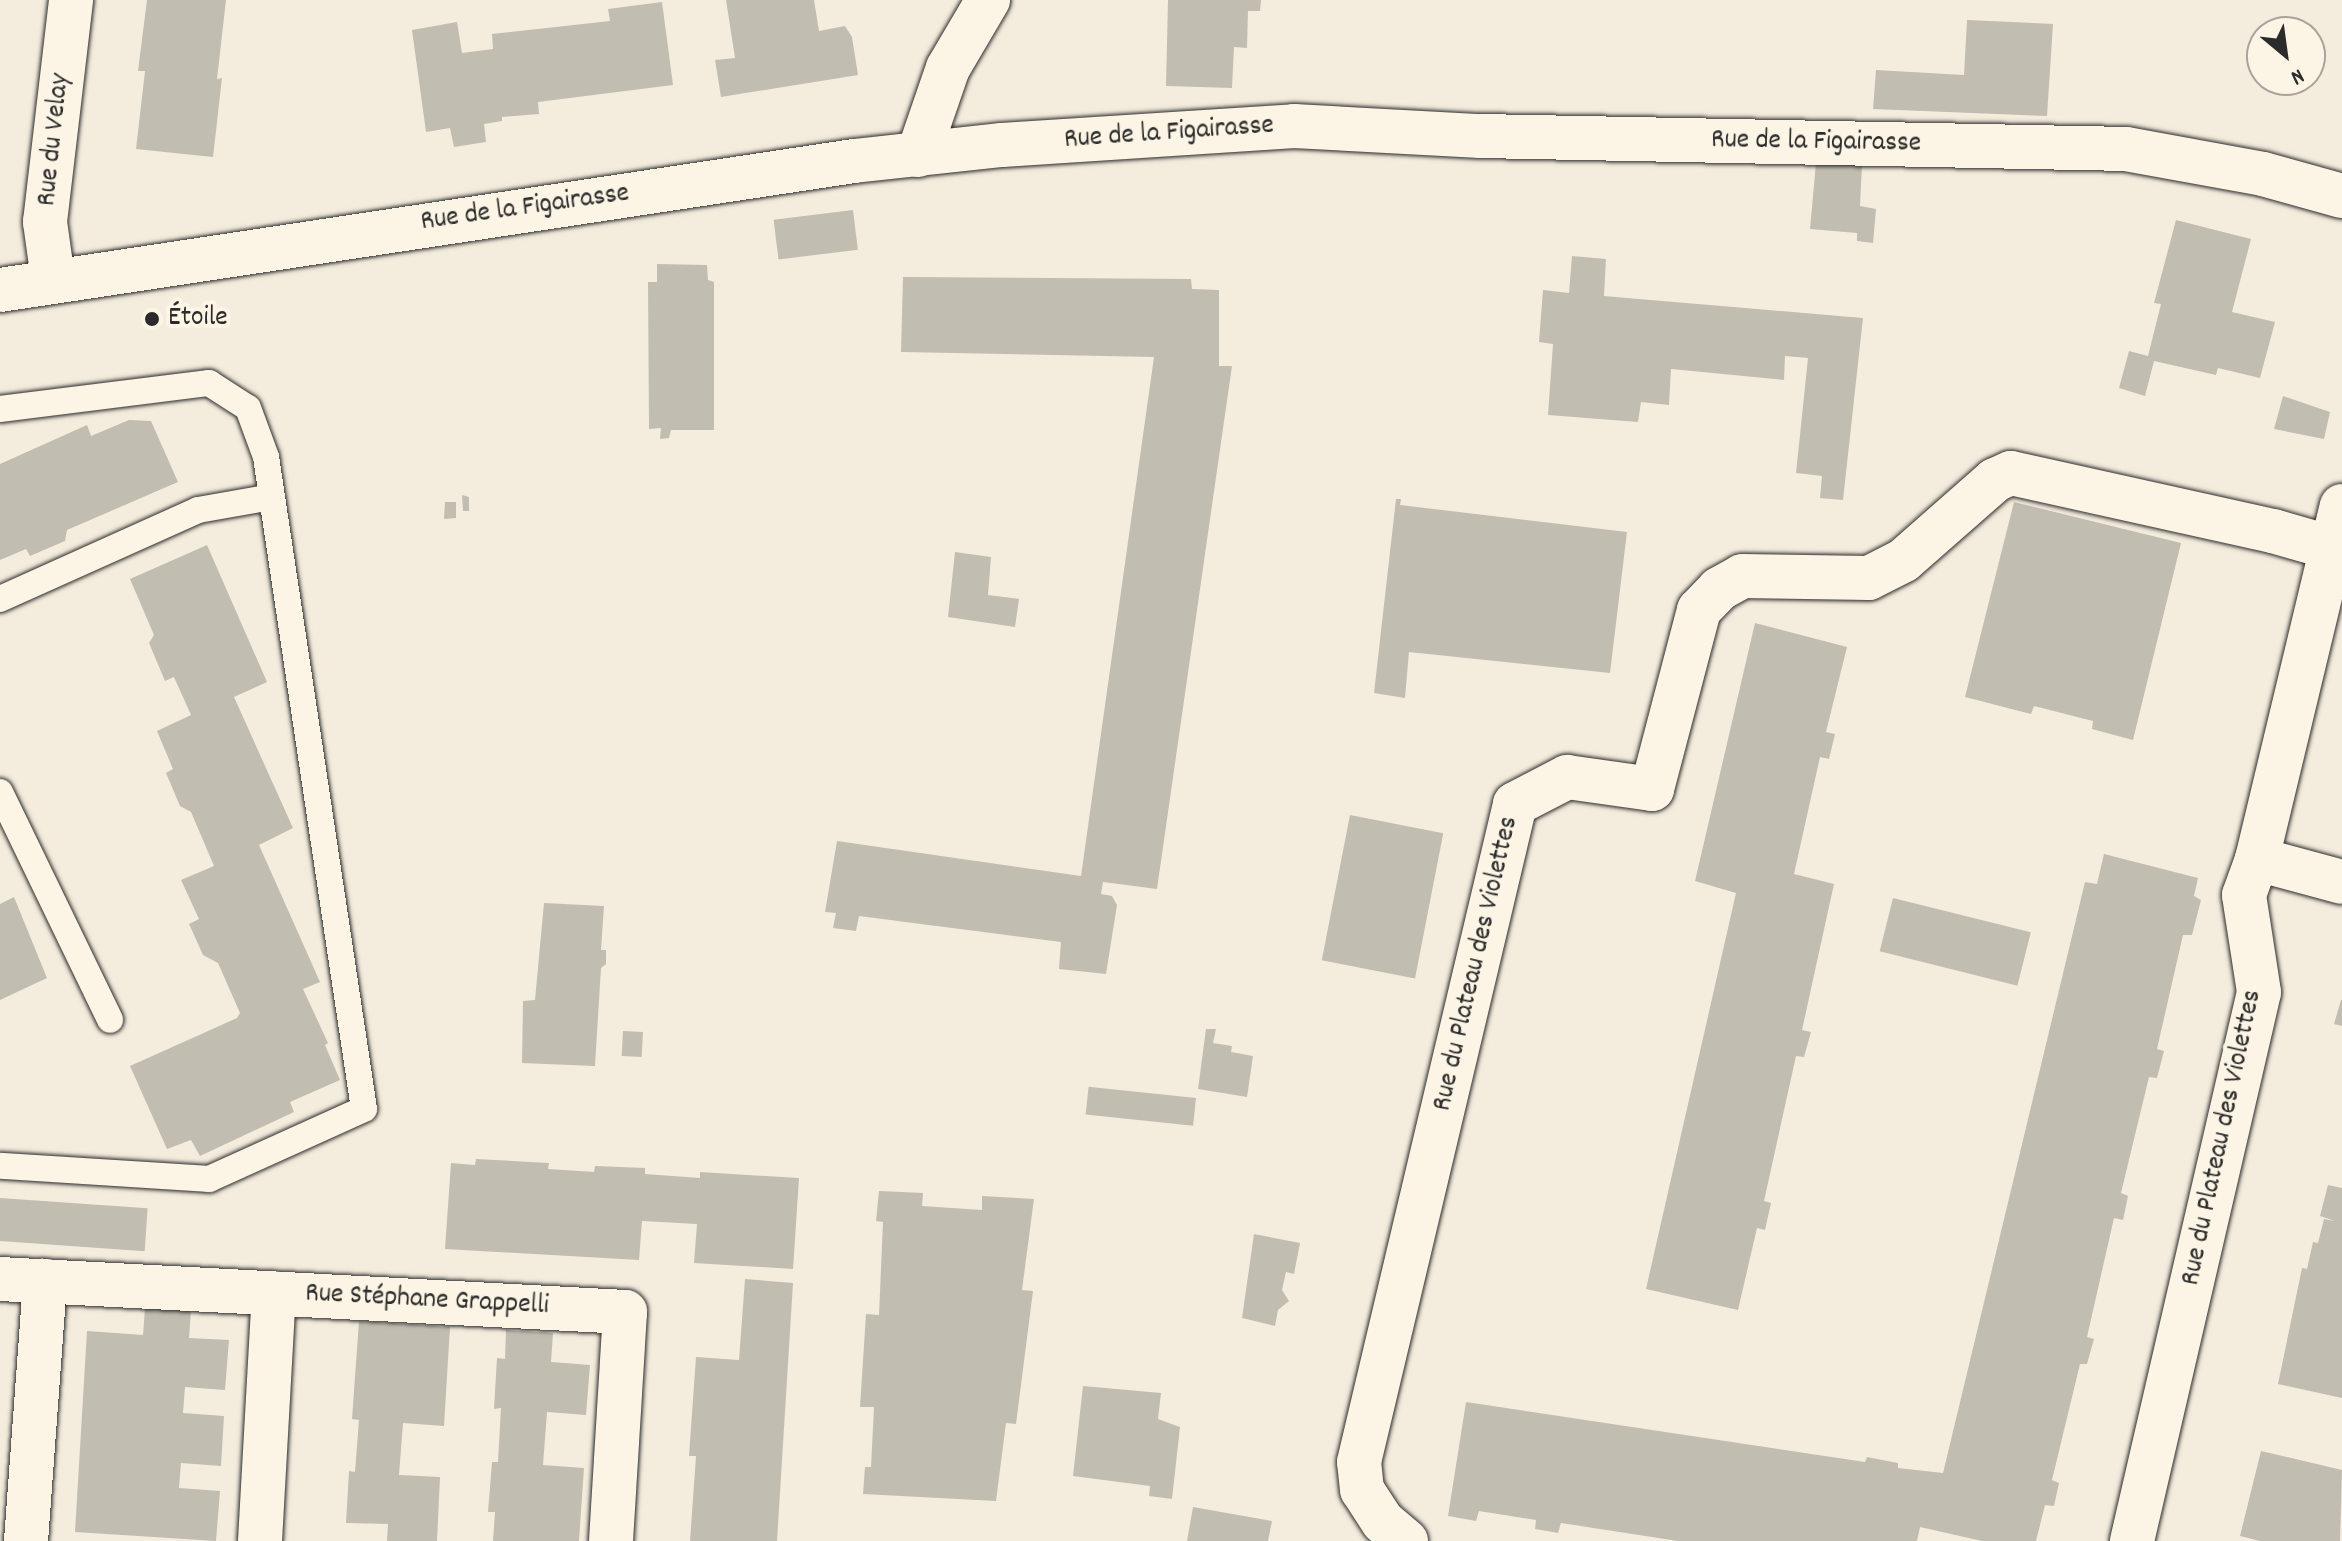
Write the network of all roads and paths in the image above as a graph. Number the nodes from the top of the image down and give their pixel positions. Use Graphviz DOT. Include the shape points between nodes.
graph roads {
  1 [pos="71,0"];
  2 [pos="988,0"];
  3 [pos="918,155"];
  4 [pos="2342,196"];
  5 [pos="53,279"];
  6 [pos="0,290"];
  7 [pos="0,409"];
  8 [pos="272,497"];
  9 [pos="2342,506"];
  10 [pos="2332,548"];
  11 [pos="0,599"];
  12 [pos="0,792"];
  13 [pos="2257,859"];
  14 [pos="2342,882"];
  15 [pos="110,1020"];
  16 [pos="0,1166"];
  17 [pos="0,1279"];
  18 [pos="45,1281"];
  19 [pos="274,1293"];
  20 [pos="26,1541"];
  21 [pos="260,1541"];
  22 [pos="611,1541"];
  23 [pos="1406,1541"];
  24 [pos="2132,1541"];
  1 -- 5 [label="street, Rue du Velay" via="45,222"];
  2 -- 3 [label="street" via="948,68"];
  3 -- 4 [label="street, Rue de la Figairasse" via="1294,126 1481,136 2126,149 2263,174"];
  3 -- 5 [label="street, Rue de la Figairasse"];
  5 -- 6 [label="street, Rue de la Figairasse"];
  7 -- 8 [label="lane" via="209,383 248,408 266,457"];
  8 -- 11 [label="lane" via="198,510"];
  8 -- 16 [label="lane" via="364,1109 209,1179"];
  9 -- 10 [label="street, Rue du Plateau des Violettes"];
  10 -- 13 [label="street, Rue du Plateau des Violettes"];
  10 -- 23 [label="street, Rue du Plateau des Violettes" via="2011,473 1995,480 1904,560 1869,578 1742,576 1719,589 1699,610 1652,789 1567,777 1515,804 1359,1462 1362,1490 1383,1522"];
  12 -- 15 [label="lane"];
  13 -- 14 [label="street"];
  13 -- 24 [label="street, Rue du Plateau des Violettes" via="2244,895 2259,992"];
  17 -- 18 [label="street, Rue Stéphane Grappelli"];
  18 -- 19 [label="street, Rue Stéphane Grappelli"];
  18 -- 20 [label="street"];
  19 -- 21 [label="street"];
  19 -- 22 [label="street, Rue Stéphane Grappelli" via="625,1312"];
}
